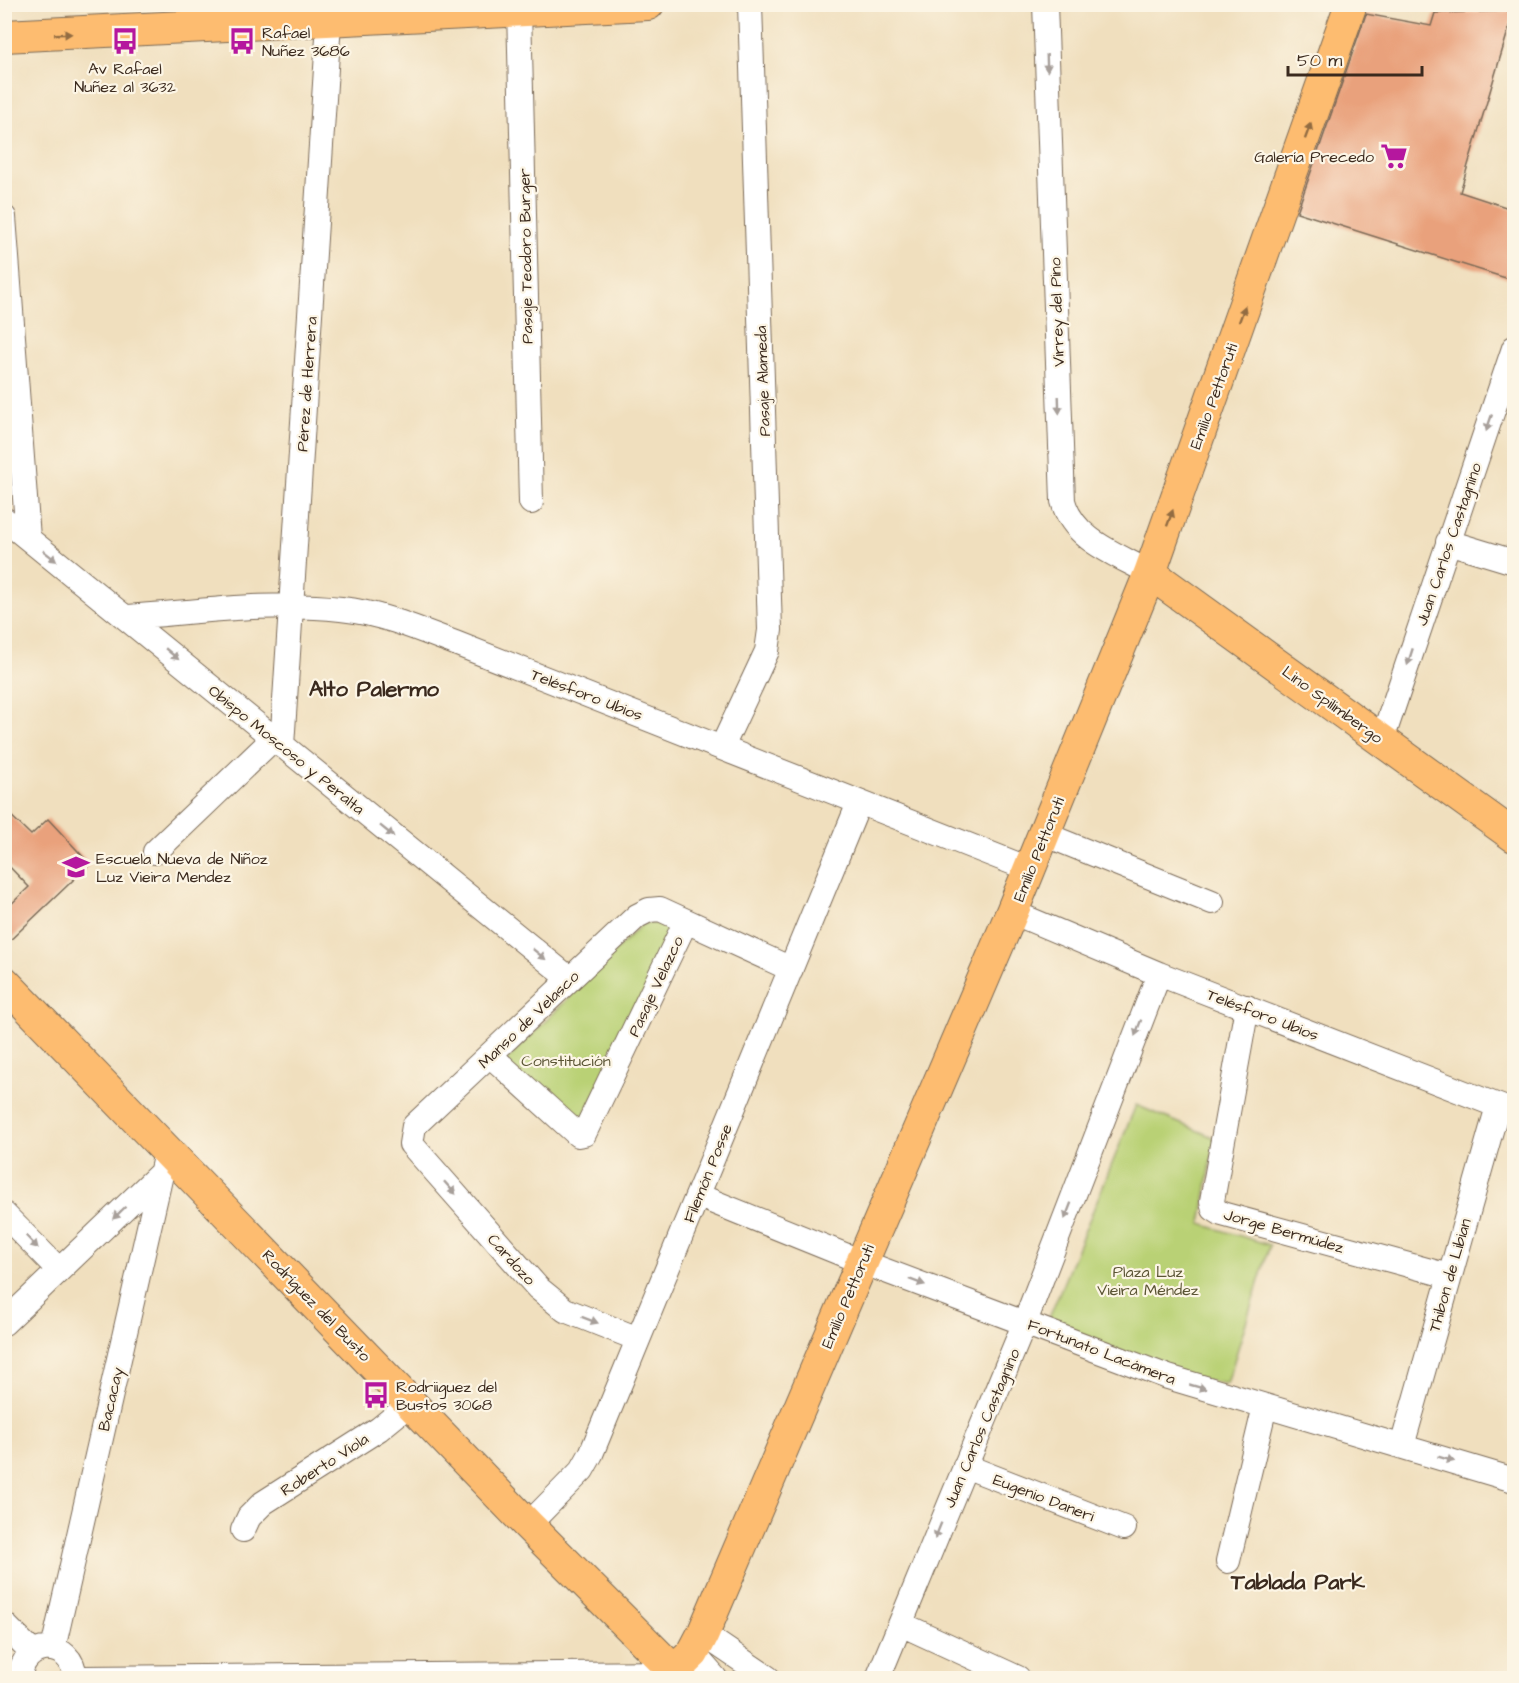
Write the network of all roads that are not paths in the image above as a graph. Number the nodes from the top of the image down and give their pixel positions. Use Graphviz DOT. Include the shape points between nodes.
graph roads {
  1 [pos="648,4"];
  2 [pos="750,4"];
  3 [pos="1045,4"];
  4 [pos="1351,4"];
  5 [pos="519,9"];
  6 [pos="329,22"];
  7 [pos="4,36"];
  8 [pos="4,217"];
  9 [pos="1515,348"];
  10 [pos="531,502"];
  11 [pos="4,519"];
  12 [pos="28,538"];
  13 [pos="1448,542"];
  14 [pos="1515,562"];
  15 [pos="1150,573"];
  16 [pos="292,606"];
  17 [pos="127,616"];
  18 [pos="1382,740"];
  19 [pos="278,743"];
  20 [pos="722,747"];
  21 [pos="859,803"];
  22 [pos="1044,834"];
  23 [pos="1515,836"];
  24 [pos="155,852"];
  25 [pos="1029,869"];
  26 [pos="1212,902"];
  27 [pos="1012,912"];
  28 [pos="686,921"];
  29 [pos="791,969"];
  30 [pos="1159,974"];
  31 [pos="570,979"];
  32 [pos="4,982"];
  33 [pos="1247,1007"];
  34 [pos="491,1056"];
  35 [pos="1506,1109"];
  36 [pos="411,1144"];
  37 [pos="164,1161"];
  38 [pos="699,1196"];
  39 [pos="4,1214"];
  40 [pos="862,1262"];
  41 [pos="59,1270"];
  42 [pos="1449,1276"];
  43 [pos="1025,1322"];
  44 [pos="4,1323"];
  45 [pos="638,1339"];
  46 [pos="411,1403"];
  47 [pos="1264,1406"];
  48 [pos="1402,1446"];
  49 [pos="965,1466"];
  50 [pos="1515,1480"];
  51 [pos="528,1525"];
  52 [pos="1124,1528"];
  53 [pos="243,1530"];
  54 [pos="1228,1561"];
  55 [pos="4,1624"];
  56 [pos="901,1624"];
  57 [pos="43,1651"];
  58 [pos="684,1663"];
  59 [pos="756,1675"];
  60 [pos="20,1678"];
  61 [pos="75,1678"];
  62 [pos="81,1678"];
  63 [pos="715,1678"];
  64 [pos="878,1678"];
  65 [pos="1018,1678"];
  1 -- 5 [label="main road"];
  2 -- 20 [label="street, Pasaje Alameda" via="770,630 758,674"];
  3 -- 15 [label="street, Virrey del Pino, one-way" via="1063,501 1077,530"];
  15 -- 4 [label="main road, Emilio Pettoruti, one-way"];
  5 -- 6 [label="main road"];
  5 -- 10 [label="street, Pasaje Teodoro Burger"];
  7 -- 6 [label="main road, one-way"];
  6 -- 16 [label="street, Pérez de Herrera"];
  8 -- 12 [label="street"];
  9 -- 13 [label="street, Juan Carlos Castagnino, one-way"];
  11 -- 12 [label="street, Obispo Moscoso y Peralta"];
  12 -- 17 [label="street, Obispo Moscoso y Peralta, one-way"];
  13 -- 14 [label="street"];
  13 -- 18 [label="street, Juan Carlos Castagnino, one-way"];
  15 -- 18 [label="main road, Lino Spilimbergo"];
  15 -- 22 [label="main road, Emilio Pettoruti"];
  16 -- 17 [label="street, Telésforo Ubios"];
  16 -- 19 [label="street, Pérez de Herrera"];
  16 -- 20 [label="street, Telésforo Ubios" via="343,609 412,627"];
  17 -- 19 [label="street, Obispo Moscoso y Peralta, one-way"];
  18 -- 23 [label="main road, Lino Spilimbergo"];
  19 -- 24 [label="street"];
  19 -- 31 [label="street, Obispo Moscoso y Peralta, one-way"];
  20 -- 21 [label="street, Telésforo Ubios"];
  21 -- 25 [label="street, Telésforo Ubios"];
  21 -- 29 [label="street, Filemón Posse"];
  22 -- 25 [label="main road, Emilio Pettoruti"];
  22 -- 26 [label="street"];
  25 -- 27 [label="main road, Emilio Pettoruti"];
  27 -- 30 [label="street, Telésforo Ubios"];
  27 -- 40 [label="main road, Emilio Pettoruti"];
  28 -- 29 [label="street"];
  28 -- 31 [label="street, Manso de Velasco" via="660,909 637,916"];
  28 -- 34 [label="street, Pasaje Velazco" via="584,1134 578,1135"];
  29 -- 38 [label="street, Filemón Posse"];
  30 -- 33 [label="street, Telésforo Ubios"];
  30 -- 43 [label="street, Juan Carlos Castagnino, one-way"];
  31 -- 34 [label="street, Manso de Velasco"];
  32 -- 37 [label="main road, Rodríguez del Busto"];
  33 -- 35 [label="street, Telésforo Ubios"];
  33 -- 42 [label="street, Jorge Bermúdez" via="1212,1201 1214,1209"];
  34 -- 36 [label="street, Manso de Velasco" via="414,1126"];
  35 -- 42 [label="street, Thibon de Libian"];
  36 -- 45 [label="street, Cardozo, one-way" via="538,1288 565,1310"];
  37 -- 41 [label="street, one-way"];
  37 -- 46 [label="main road, Rodríguez del Busto"];
  37 -- 57 [label="street, Bacacay"];
  38 -- 40 [label="street, Fortunato Lacámera"];
  38 -- 45 [label="street, Filemón Posse"];
  39 -- 41 [label="street, one-way"];
  40 -- 43 [label="street, Fortunato Lacámera, one-way"];
  40 -- 58 [label="main road, Emilio Pettoruti"];
  41 -- 44 [label="street"];
  42 -- 48 [label="street, Thibon de Libian"];
  43 -- 47 [label="street, Fortunato Lacámera, one-way" via="1168,1377"];
  43 -- 49 [label="street, Juan Carlos Castagnino"];
  45 -- 51 [label="street, Filemón Posse" via="587,1462"];
  46 -- 51 [label="main road, Rodríguez del Busto"];
  46 -- 53 [label="street, Roberto Viola" via="379,1429 263,1503"];
  47 -- 48 [label="street, Fortunato Lacámera"];
  47 -- 54 [label="street"];
  48 -- 50 [label="street, Fortunato Lacámera, one-way"];
  49 -- 52 [label="street, Eugenio Daneri"];
  49 -- 56 [label="street, Juan Carlos Castagnino, one-way"];
  51 -- 58 [label="main road, Rodríguez del Busto"];
  55 -- 57 [label="street"];
  56 -- 64 [label="street, Juan Carlos Castagnino"];
  56 -- 65 [label="street"];
  57 -- 60 [label="street, Bacacay" via="21,1667"];
  57 -- 61 [label="street" via="67,1656"];
  58 -- 59 [label="street"];
  58 -- 62 [label="street"];
  58 -- 63 [label="street"];
}
